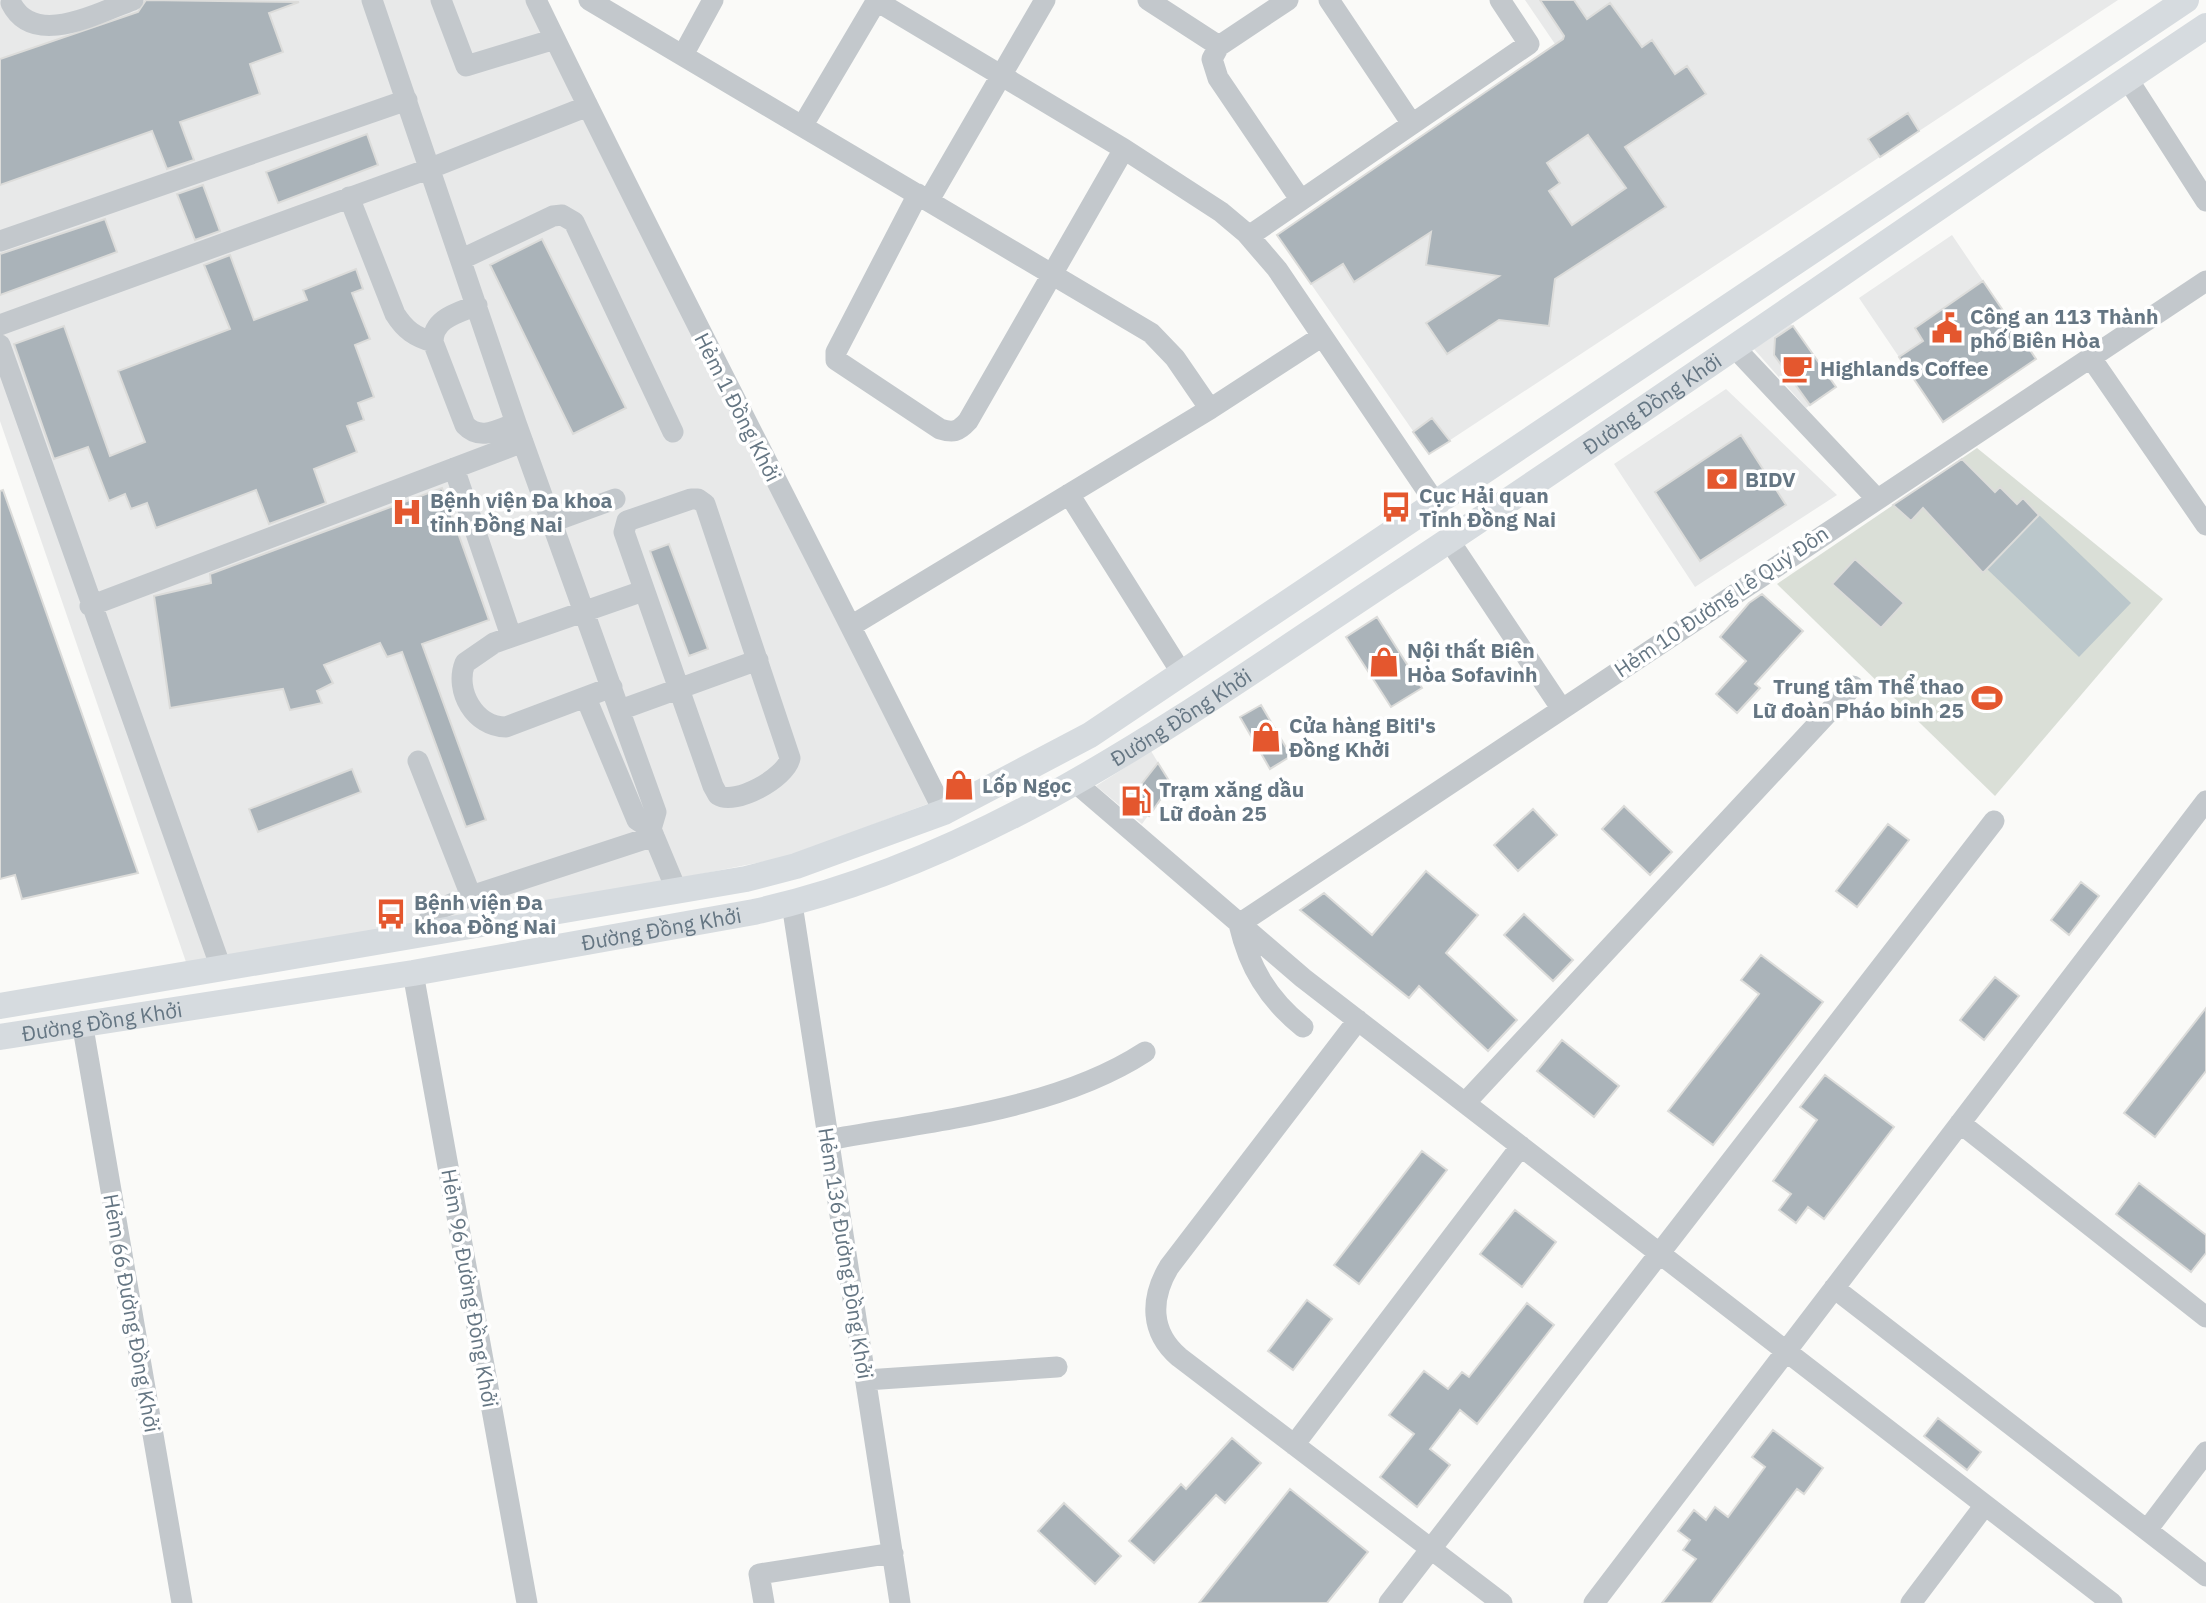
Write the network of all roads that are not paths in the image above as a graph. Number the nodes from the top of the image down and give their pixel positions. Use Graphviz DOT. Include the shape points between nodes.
graph roads {
  1 [pos="133,0"];
  2 [pos="372,0"];
  3 [pos="441,0"];
  4 [pos="536,0"];
  5 [pos="589,0"];
  6 [pos="713,0"];
  7 [pos="876,0"];
  8 [pos="1045,0"];
  9 [pos="1148,0"];
  10 [pos="1288,0"];
  11 [pos="1329,0"];
  12 [pos="1500,0"];
  13 [pos="2186,0"];
  14 [pos="10,3"];
  15 [pos="2206,26"];
  16 [pos="555,38"];
  17 [pos="1219,46"];
  18 [pos="682,55"];
  19 [pos="1002,74"];
  20 [pos="2127,78"];
  21 [pos="407,100"];
  22 [pos="588,107"];
  23 [pos="1412,124"];
  24 [pos="803,125"];
  25 [pos="1124,149"];
  26 [pos="431,167"];
  27 [pos="349,197"];
  28 [pos="924,197"];
  29 [pos="1300,200"];
  30 [pos="2206,201"];
  31 [pos="1,236"];
  32 [pos="1249,236"];
  33 [pos="462,259"];
  34 [pos="1053,273"];
  35 [pos="2206,281"];
  36 [pos="477,305"];
  37 [pos="0,325"];
  38 [pos="1321,337"];
  39 [pos="433,342"];
  40 [pos="0,345"];
  41 [pos="1735,348"];
  42 [pos="2091,358"];
  43 [pos="1210,409"];
  44 [pos="1562,416"];
  45 [pos="673,432"];
  46 [pos="519,433"];
  47 [pos="1585,449"];
  48 [pos="454,468"];
  49 [pos="1069,494"];
  50 [pos="1876,498"];
  51 [pos="615,499"];
  52 [pos="1434,501"];
  53 [pos="552,522"];
  54 [pos="2206,525"];
  55 [pos="1449,540"];
  56 [pos="643,590"];
  57 [pos="90,606"];
  58 [pos="585,613"];
  59 [pos="851,626"];
  60 [pos="512,636"];
  61 [pos="758,660"];
  62 [pos="1181,672"];
  63 [pos="1853,686"];
  64 [pos="612,687"];
  65 [pos="679,690"];
  66 [pos="586,698"];
  67 [pos="1561,708"];
  68 [pos="620,710"];
  69 [pos="1055,753"];
  70 [pos="418,761"];
  71 [pos="1076,783"];
  72 [pos="2206,801"];
  73 [pos="944,812"];
  74 [pos="1994,821"];
  75 [pos="653,832"];
  76 [pos="676,889"];
  77 [pos="471,896"];
  78 [pos="792,904"];
  79 [pos="1239,924"];
  80 [pos="415,935"];
  81 [pos="221,968"];
  82 [pos="413,973"];
  83 [pos="80,992"];
  84 [pos="0,1006"];
  85 [pos="1358,1020"];
  86 [pos="82,1022"];
  87 [pos="1303,1027"];
  88 [pos="0,1037"];
  89 [pos="1145,1052"];
  90 [pos="1465,1103"];
  91 [pos="1960,1124"];
  92 [pos="828,1140"];
  93 [pos="1521,1146"];
  94 [pos="1660,1253"];
  95 [pos="1834,1288"];
  96 [pos="2206,1317"];
  97 [pos="1786,1351"];
  98 [pos="1057,1367"];
  99 [pos="866,1380"];
  100 [pos="1294,1445"];
  101 [pos="2206,1452"];
  102 [pos="1985,1505"];
  103 [pos="2147,1530"];
  104 [pos="1431,1549"];
  105 [pos="893,1553"];
  106 [pos="2206,1576"];
  107 [pos="182,1603"];
  108 [pos="527,1603"];
  109 [pos="764,1603"];
  110 [pos="900,1603"];
  111 [pos="1389,1603"];
  112 [pos="1502,1603"];
  113 [pos="1594,1603"];
  114 [pos="1911,1603"];
  115 [pos="2112,1603"];
  1 -- 14 [label="street" via="48,27 25,19"];
  2 -- 21 [label="street"];
  3 -- 16 [label="street" via="466,66"];
  4 -- 16 [label="street, Hẻm 1 Đồng Khởi"];
  5 -- 18 [label="street"];
  6 -- 18 [label="street"];
  7 -- 19 [label="street"];
  7 -- 24 [label="street"];
  8 -- 19 [label="street"];
  9 -- 17 [label="street"];
  10 -- 17 [label="street"];
  11 -- 23 [label="street"];
  12 -- 23 [label="street" via="1529,44"];
  13 -- 44 [label="main road, Đường Đồng Khởi"];
  15 -- 20 [label="main road, Đường Đồng Khởi"];
  16 -- 22 [label="street, Hẻm 1 Đồng Khởi"];
  17 -- 29 [label="street" via="1212,59 1218,78"];
  18 -- 24 [label="street"];
  19 -- 25 [label="street"];
  19 -- 28 [label="street"];
  20 -- 30 [label="street"];
  20 -- 41 [label="main road, Đường Đồng Khởi"];
  21 -- 26 [label="street"];
  21 -- 31 [label="street"];
  22 -- 26 [label="street"];
  22 -- 59 [label="street, Hẻm 1 Đồng Khởi"];
  23 -- 29 [label="street"];
  24 -- 28 [label="street"];
  25 -- 32 [label="street" via="1221,212"];
  25 -- 34 [label="street"];
  26 -- 27 [label="street"];
  26 -- 33 [label="street"];
  27 -- 37 [label="street"];
  27 -- 39 [label="street" via="395,314 411,333"];
  28 -- 34 [label="street"];
  28 -- 34 [label="street" via="836,352 836,360 940,429 951,433 968,421"];
  29 -- 32 [label="street"];
  32 -- 38 [label="street" via="1277,269"];
  33 -- 36 [label="street"];
  33 -- 45 [label="street" via="553,216 574,222"];
  34 -- 43 [label="street" via="1165,346"];
  35 -- 42 [label="street, Hẻm 10 Đường Lê Quý Đôn"];
  36 -- 39 [label="street" via="440,322"];
  36 -- 46 [label="street"];
  38 -- 43 [label="street"];
  38 -- 52 [label="street"];
  39 -- 46 [label="street" via="472,433"];
  40 -- 57 [label="street"];
  41 -- 47 [label="main road, Đường Đồng Khởi"];
  41 -- 50 [label="street"];
  42 -- 50 [label="street, Hẻm 10 Đường Lê Quý Đôn"];
  42 -- 54 [label="street"];
  43 -- 49 [label="street"];
  44 -- 47 [label="main road"];
  44 -- 52 [label="main road, Đường Đồng Khởi"];
  46 -- 48 [label="street"];
  46 -- 53 [label="street"];
  47 -- 55 [label="main road, Đường Đồng Khởi"];
  48 -- 57 [label="street"];
  48 -- 60 [label="street"];
  49 -- 59 [label="street"];
  49 -- 62 [label="street"];
  50 -- 67 [label="street, Hẻm 10 Đường Lê Quý Đôn"];
  51 -- 53 [label="street"];
  52 -- 62 [label="main road, Đường Đồng Khởi"];
  53 -- 58 [label="street"];
  55 -- 67 [label="street"];
  55 -- 71 [label="main road, Đường Đồng Khởi"];
  56 -- 58 [label="street"];
  56 -- 61 [label="street" via="624,532 627,521 698,499 705,504"];
  56 -- 65 [label="street"];
  57 -- 81 [label="street"];
  58 -- 60 [label="street"];
  58 -- 64 [label="street"];
  59 -- 73 [label="street, Hẻm 1 Đồng Khởi"];
  60 -- 66 [label="street" via="472,655 462,671 460,681 481,722 506,727"];
  61 -- 65 [label="street"];
  61 -- 65 [label="street" via="789,767 730,799 718,795"];
  62 -- 69 [label="main road, Đường Đồng Khởi" via="1090,735"];
  63 -- 90 [label="street"];
  64 -- 66 [label="street"];
  64 -- 68 [label="street"];
  65 -- 68 [label="street"];
  66 -- 75 [label="street" via="637,820"];
  67 -- 79 [label="street, Hẻm 10 Đường Lê Quý Đôn"];
  68 -- 75 [label="street" via="656,812"];
  69 -- 71 [label="main road"];
  69 -- 73 [label="main road, Đường Đồng Khởi"];
  70 -- 77 [label="street"];
  71 -- 78 [label="main road, Đường Đồng Khởi" via="966,839"];
  71 -- 79 [label="street"];
  72 -- 91 [label="street"];
  73 -- 76 [label="main road, Đường Đồng Khởi" via="796,866"];
  74 -- 94 [label="street"];
  75 -- 76 [label="street"];
  75 -- 77 [label="street"];
  76 -- 80 [label="main road, Đường Đồng Khởi"];
  77 -- 80 [label="street" via="439,909"];
  78 -- 82 [label="main road, Đường Đồng Khởi"];
  78 -- 92 [label="street, Hẻm 136 Đường Đồng Khởi"];
  79 -- 85 [label="street"];
  79 -- 87 [label="street" via="1261,982"];
  80 -- 81 [label="main road, Đường Đồng Khởi"];
  81 -- 83 [label="main road, Đường Đồng Khởi"];
  82 -- 86 [label="main road, Đường Đồng Khởi"];
  82 -- 108 [label="street, Hẻm 96 Đường Đồng Khởi"];
  83 -- 84 [label="main road, Đường Đồng Khởi"];
  83 -- 86 [label="main road"];
  85 -- 90 [label="street"];
  85 -- 100 [label="street" via="1170,1267 1155,1306 1158,1329 1170,1349"];
  86 -- 88 [label="main road, Đường Đồng Khởi"];
  86 -- 107 [label="street, Hẻm 66 Đường Đồng Khởi"];
  89 -- 92 [label="street" via="1103,1075 999,1108"];
  90 -- 93 [label="street"];
  91 -- 95 [label="street"];
  91 -- 96 [label="street"];
  92 -- 99 [label="street, Hẻm 136 Đường Đồng Khởi"];
  93 -- 94 [label="street"];
  93 -- 100 [label="street"];
  94 -- 97 [label="street"];
  94 -- 104 [label="street"];
  95 -- 97 [label="street"];
  95 -- 103 [label="street"];
  97 -- 102 [label="street"];
  97 -- 113 [label="street"];
  98 -- 99 [label="street"];
  99 -- 105 [label="street, Hẻm 136 Đường Đồng Khởi"];
  100 -- 104 [label="street"];
  101 -- 103 [label="street"];
  102 -- 114 [label="street"];
  102 -- 115 [label="street"];
  103 -- 106 [label="street"];
  104 -- 111 [label="street"];
  104 -- 112 [label="street"];
  105 -- 109 [label="street" via="759,1574"];
  105 -- 110 [label="street, Hẻm 136 Đường Đồng Khởi"];
}
